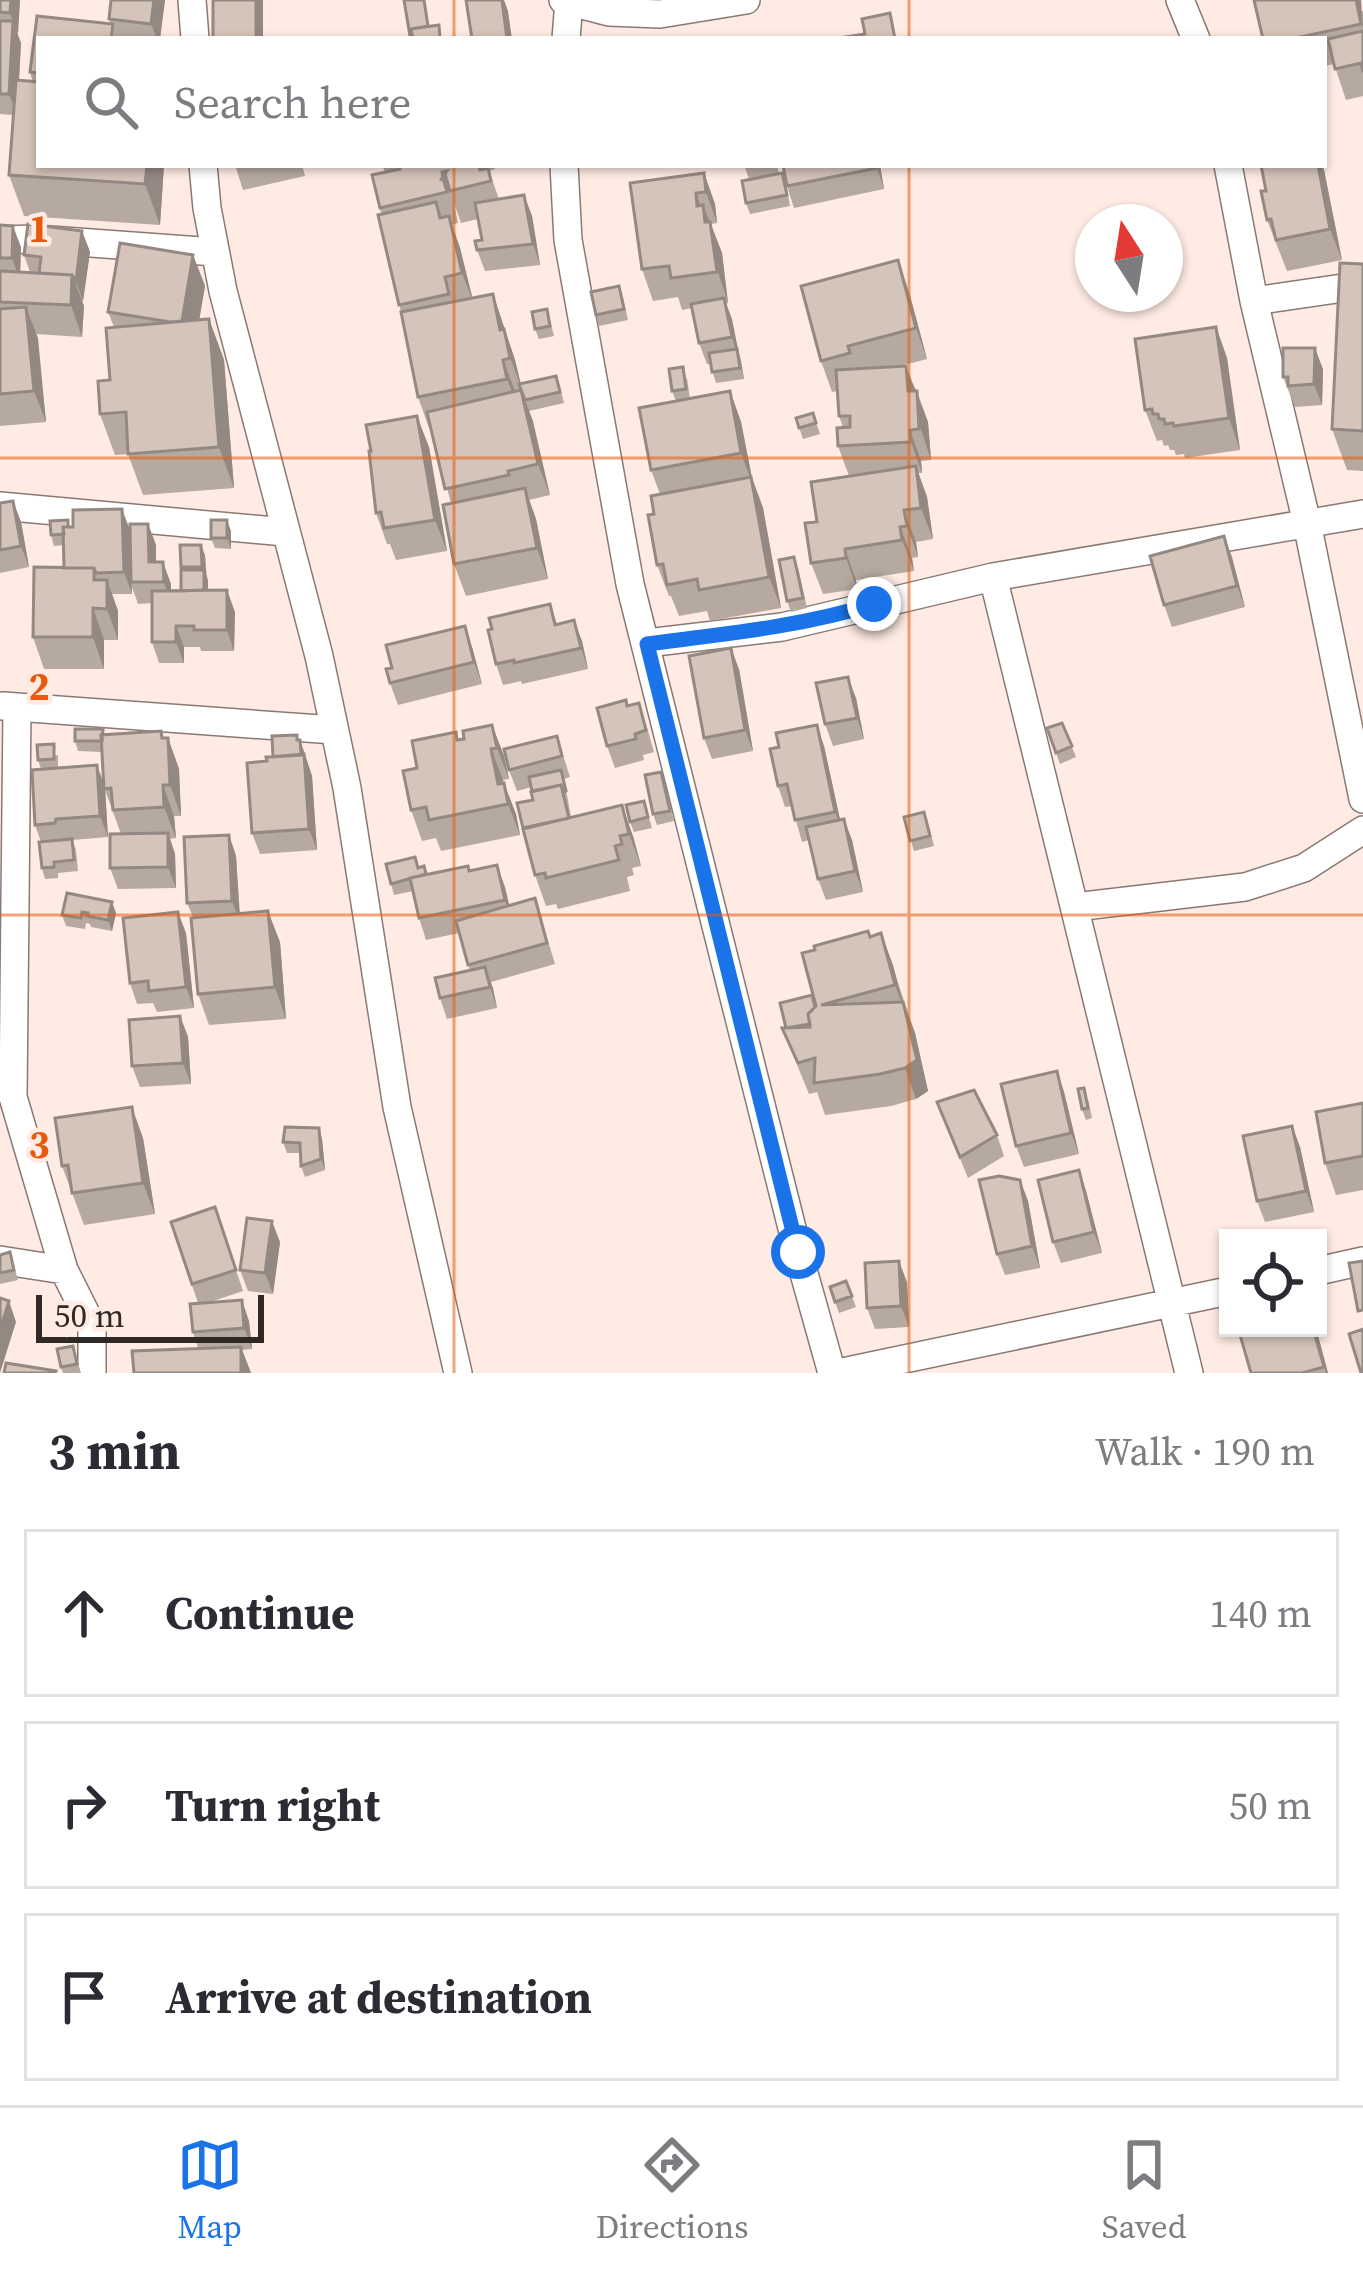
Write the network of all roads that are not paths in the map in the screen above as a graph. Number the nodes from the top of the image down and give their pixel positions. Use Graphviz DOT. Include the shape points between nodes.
graph roads {
  1 [pos="192,0"];
  2 [pos="746,0"];
  3 [pos="1180,0"];
  4 [pos="566,1"];
  5 [pos="195,36"];
  6 [pos="566,36"];
  7 [pos="1195,36"];
  8 [pos="202,168"];
  9 [pos="564,168"];
  10 [pos="1229,168"];
  11 [pos="0,240"];
  12 [pos="215,252"];
  13 [pos="1363,286"];
  14 [pos="1254,301"];
  15 [pos="0,506"];
  16 [pos="1363,514"];
  17 [pos="1307,523"];
  18 [pos="285,532"];
  19 [pos="993,577"];
  20 [pos="647,644"];
  21 [pos="9,706"];
  22 [pos="334,730"];
  23 [pos="1363,799"];
  24 [pos="1363,830"];
  25 [pos="1075,907"];
  26 [pos="0,1259"];
  27 [pos="1363,1261"];
  28 [pos="1327,1269"];
  29 [pos="64,1270"];
  30 [pos="1219,1293"];
  31 [pos="1171,1304"];
  32 [pos="92,1373"];
  33 [pos="458,1373"];
  34 [pos="835,1373"];
  35 [pos="1189,1373"];
  1 -- 5 [label="street"];
  2 -- 4 [label="street" via="660,14"];
  3 -- 7 [label="street"];
  4 -- 6 [label="street"];
  8 -- 12 [label="street"];
  9 -- 20 [label="street" via="568,240"];
  10 -- 14 [label="street"];
  11 -- 12 [label="street"];
  12 -- 18 [label="street"];
  13 -- 14 [label="street"];
  14 -- 17 [label="street"];
  15 -- 18 [label="street"];
  16 -- 17 [label="street"];
  17 -- 19 [label="street"];
  17 -- 23 [label="street"];
  18 -- 22 [label="street"];
  19 -- 20 [label="street" via="782,627"];
  19 -- 25 [label="street"];
  20 -- 34 [label="street"];
  21 -- 22 [label="street"];
  21 -- 29 [label="street" via="13,1097"];
  22 -- 33 [label="street" via="397,1107"];
  24 -- 25 [label="street" via="1304,868 1244,887"];
  25 -- 31 [label="street"];
  26 -- 29 [label="street"];
  27 -- 28 [label="street"];
  29 -- 32 [label="street" via="92,1326"];
  30 -- 31 [label="street"];
  31 -- 34 [label="street"];
  31 -- 35 [label="street"];
}
